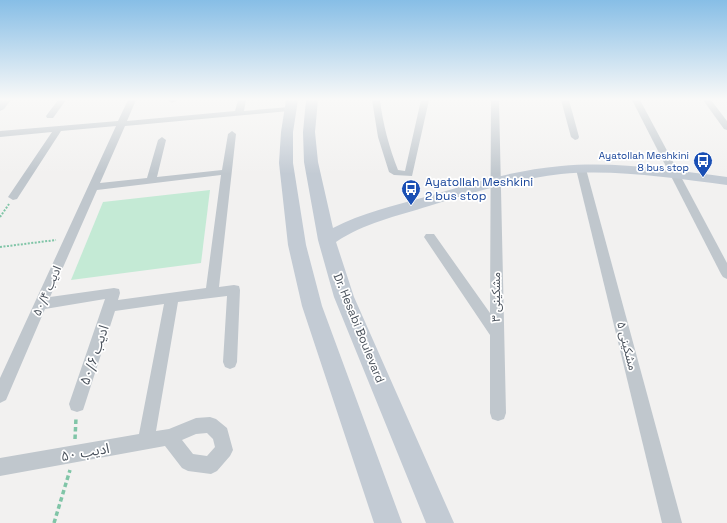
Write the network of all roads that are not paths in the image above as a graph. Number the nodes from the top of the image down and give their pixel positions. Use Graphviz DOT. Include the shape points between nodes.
graph roads {
  1 [pos="117,124"];
  2 [pos="122,124"];
  3 [pos="288,124"];
  4 [pos="310,124"];
  5 [pos="378,124"];
  6 [pos="420,124"];
  7 [pos="496,124"];
  8 [pos="571,124"];
  9 [pos="649,124"];
  10 [pos="58,129"];
  11 [pos="0,134"];
  12 [pos="232,134"];
  13 [pos="574,137"];
  14 [pos="162,140"];
  15 [pos="581,169"];
  16 [pos="226,172"];
  17 [pos="675,175"];
  18 [pos="727,180"];
  19 [pos="151,181"];
  20 [pos="497,181"];
  21 [pos="93,187"];
  22 [pos="13,197"];
  23 [pos="322,217"];
  24 [pos="367,218"];
  25 [pos="430,237"];
  26 [pos="327,240"];
  27 [pos="727,274"];
  28 [pos="212,293"];
  29 [pos="172,299"];
  30 [pos="41,304"];
  31 [pos="110,306"];
  32 [pos="496,333"];
  33 [pos="230,362"];
  34 [pos="0,395"];
  35 [pos="77,404"];
  36 [pos="498,413"];
  37 [pos="169,437"];
  38 [pos="146,441"];
  39 [pos="0,467"];
  40 [pos="388,523"];
  41 [pos="440,523"];
  42 [pos="672,523"];
  1 -- 10 [label="street"];
  2 -- 21 [label="street, ادیب ۵۰/۴"];
  3 -- 40 [label="main road" via="286,163 297,244 312,306"];
  4 -- 23 [label="main road, Dr. Hesabi Boulevard" via="310,162"];
  5 -- 6 [label="street" via="394,172 409,174"];
  7 -- 20 [label="street, مشکینی ۳"];
  8 -- 13 [label="street"];
  9 -- 17 [label="street"];
  10 -- 11 [label="street"];
  10 -- 22 [label="street"];
  12 -- 16 [label="street"];
  14 -- 19 [label="street"];
  15 -- 17 [label="main road"];
  15 -- 20 [label="main road"];
  15 -- 42 [label="street, مشکینی ۵"];
  16 -- 19 [label="street"];
  16 -- 28 [label="street"];
  17 -- 18 [label="main road"];
  17 -- 27 [label="street"];
  19 -- 21 [label="street"];
  20 -- 24 [label="main road"];
  20 -- 32 [label="street, مشکینی ۳"];
  21 -- 30 [label="street, ادیب ۵۰/۴"];
  23 -- 24 [label="main road" via="337,220"];
  23 -- 26 [label="main road, Dr. Hesabi Boulevard"];
  24 -- 26 [label="main road"];
  25 -- 32 [label="street"];
  26 -- 41 [label="main road, Dr. Hesabi Boulevard" via="344,297"];
  28 -- 29 [label="street"];
  28 -- 33 [label="street" via="234,290"];
  29 -- 31 [label="street"];
  29 -- 38 [label="street"];
  30 -- 31 [label="street" via="114,293"];
  30 -- 34 [label="street, ادیب ۵۰/۴"];
  31 -- 35 [label="street, ادیب ۵۰/۶"];
  32 -- 36 [label="street, مشکینی ۳"];
  37 -- 38 [label="street, ادیب ۵۰"];
  38 -- 39 [label="street, ادیب ۵۰"];
}
